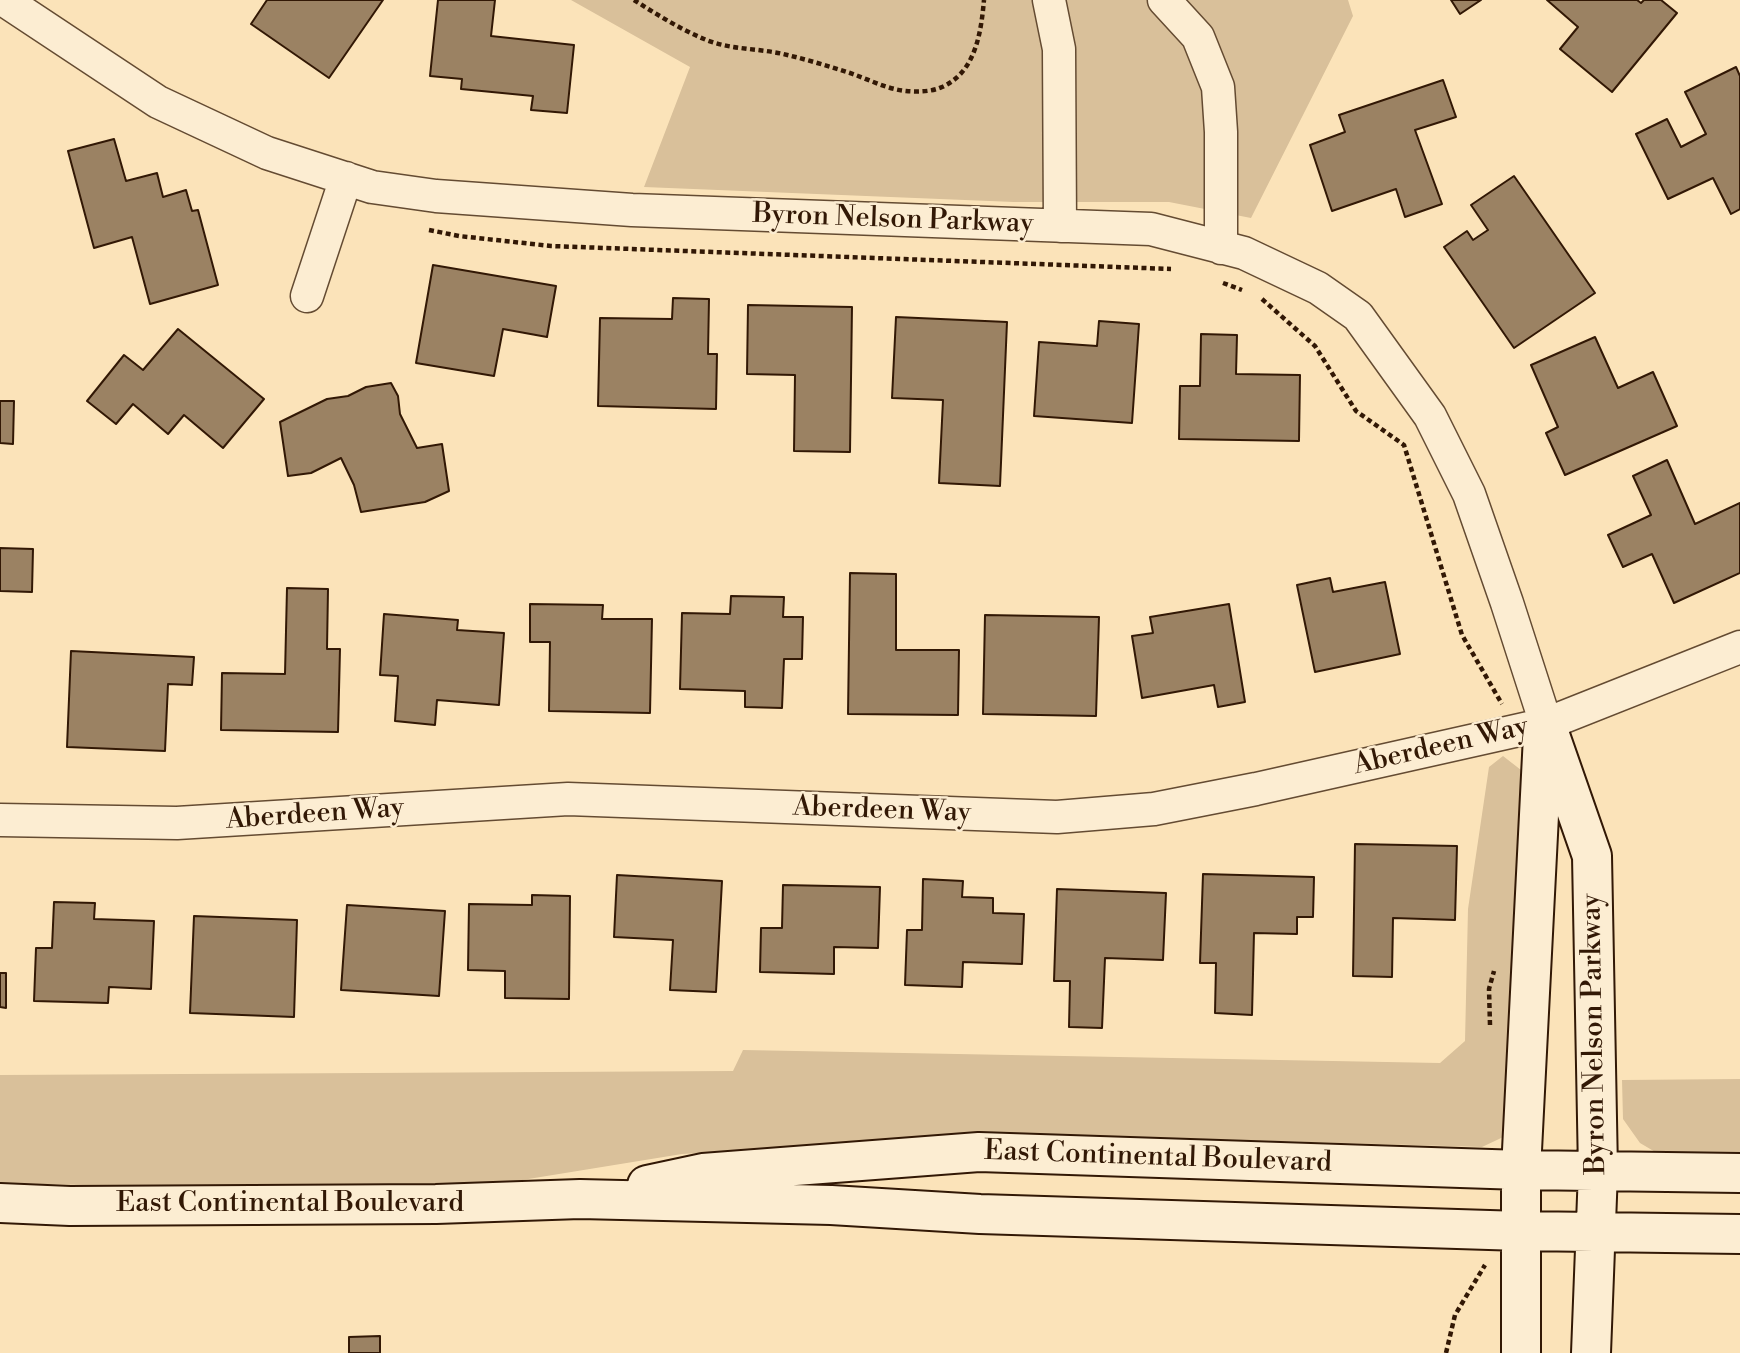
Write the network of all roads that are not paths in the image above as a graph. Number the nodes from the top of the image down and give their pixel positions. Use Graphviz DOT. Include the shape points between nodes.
graph roads {
  1 [pos="4,0"];
  2 [pos="1049,0"];
  3 [pos="1164,0"];
  4 [pos="346,178"];
  5 [pos="1060,226"];
  6 [pos="1221,248"];
  7 [pos="307,296"];
  8 [pos="1740,647"];
  9 [pos="1532,727"];
  10 [pos="0,820"];
  11 [pos="1521,1170"];
  12 [pos="1598,1171"];
  13 [pos="1740,1173"];
  14 [pos="580,1199"];
  15 [pos="0,1203"];
  16 [pos="1510,1231"];
  17 [pos="1597,1233"];
  18 [pos="1740,1234"];
  19 [pos="1521,1353"];
  20 [pos="1591,1353"];
  1 -- 4 [label="street, Byron Nelson Parkway" via="158,102 267,153"];
  2 -- 5 [label="street" via="1059,49"];
  3 -- 6 [label="street" via="1198,37 1218,87"];
  4 -- 5 [label="street, Byron Nelson Parkway" via="372,187 436,196 632,210"];
  4 -- 7 [label="street"];
  5 -- 6 [label="street, Byron Nelson Parkway" via="1151,229"];
  6 -- 9 [label="street, Byron Nelson Parkway" via="1244,253 1318,288 1358,316 1430,416 1469,494 1507,603"];
  8 -- 9 [label="street, Aberdeen Way"];
  9 -- 10 [label="street, Aberdeen Way" via="1154,809 1057,817 568,799 177,823"];
  9 -- 11 [label="main road, Byron Nelson Parkway" via="1542,742"];
  9 -- 12 [label="main road, Byron Nelson Parkway" via="1592,856"];
  11 -- 12 [label="main road, East Continental Boulevard"];
  11 -- 14 [label="main road, East Continental Boulevard" via="979,1152 703,1173"];
  11 -- 16 [label="main road, Byron Nelson Parkway"];
  12 -- 13 [label="main road, East Continental Boulevard"];
  12 -- 17 [label="main road, Byron Nelson Parkway"];
  14 -- 15 [label="main road, East Continental Boulevard" via="423,1204"];
  14 -- 16 [label="main road, East Continental Boulevard"];
  16 -- 17 [label="main road, East Continental Boulevard"];
  16 -- 19 [label="main road, Byron Nelson Parkway"];
  17 -- 18 [label="main road, East Continental Boulevard"];
  17 -- 20 [label="main road, Byron Nelson Parkway"];
}
